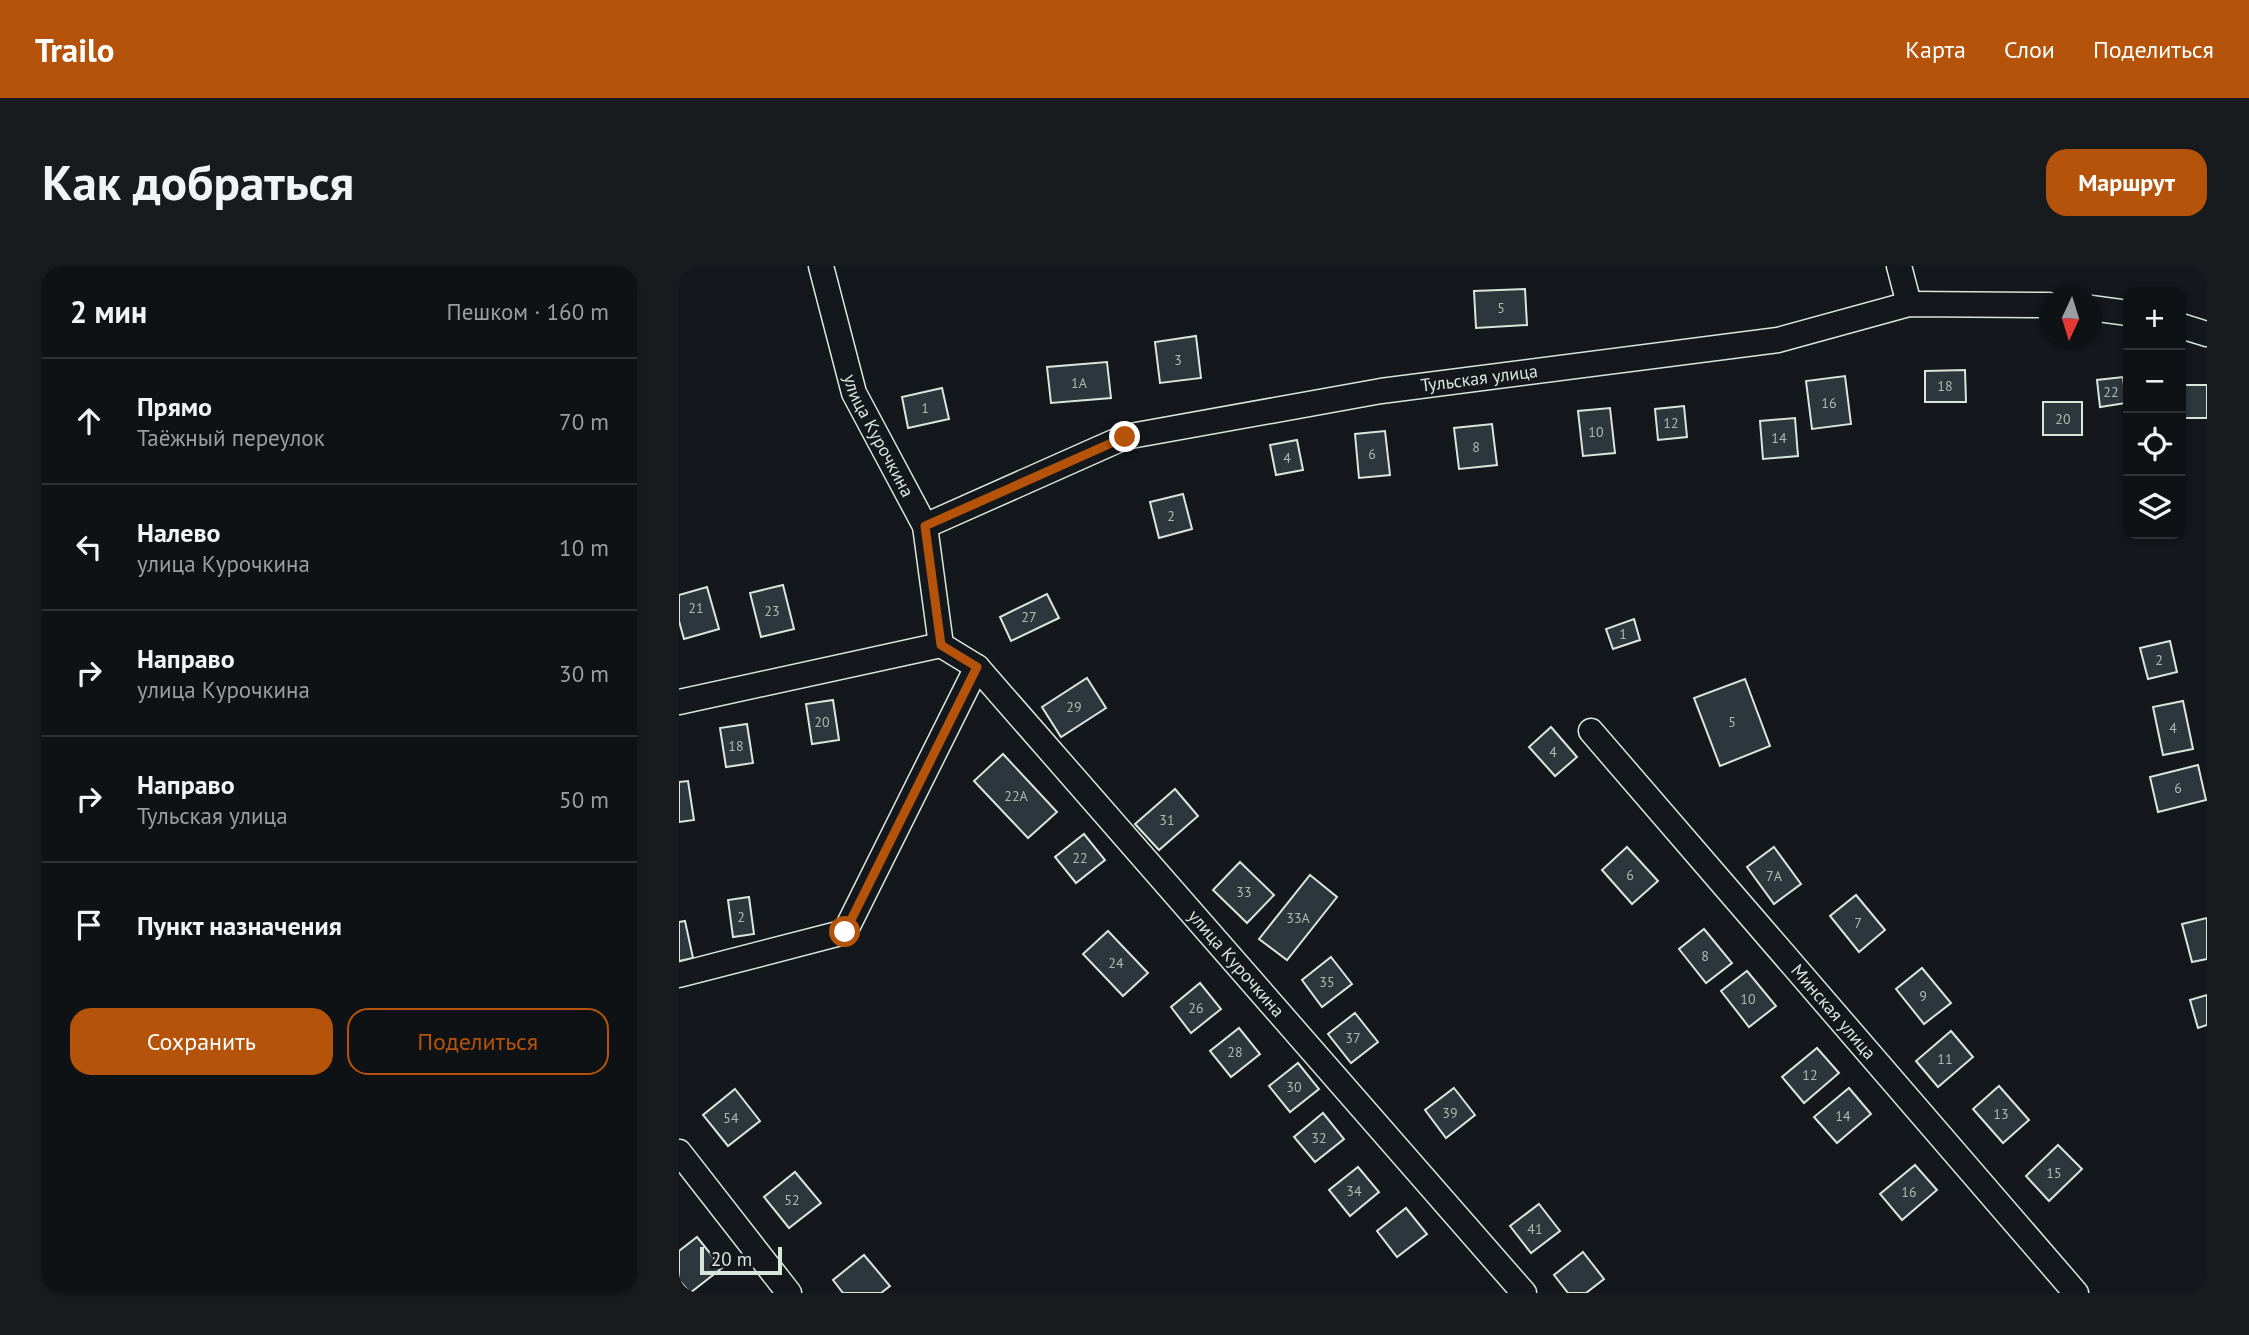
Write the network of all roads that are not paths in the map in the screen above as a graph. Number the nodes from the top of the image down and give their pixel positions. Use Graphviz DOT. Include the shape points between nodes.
graph roads {
  1 [pos="821,266"];
  2 [pos="1899,266"];
  3 [pos="1909,304"];
  4 [pos="2039,305"];
  5 [pos="2102,310"];
  6 [pos="2123,312"];
  7 [pos="2186,328"];
  8 [pos="2207,334"];
  9 [pos="925,526"];
  10 [pos="941,645"];
  11 [pos="977,667"];
  12 [pos="679,702"];
  13 [pos="1591,731"];
  14 [pos="679,975"];
  15 [pos="679,1152"];
  16 [pos="789,1293"];
  17 [pos="1524,1293"];
  18 [pos="2076,1293"];
  1 -- 9 [label="street, улица Курочкина" via="854,393"];
  2 -- 3 [label="street"];
  3 -- 4 [label="street, Тульская улица"];
  3 -- 9 [label="street, Тульская улица" via="1778,340 1381,391 1125,437"];
  5 -- 6 [label="street"];
  7 -- 8 [label="street"];
  9 -- 10 [label="street, улица Курочкина"];
  10 -- 11 [label="street, улица Курочкина"];
  10 -- 12 [label="street"];
  11 -- 14 [label="street" via="845,932"];
  11 -- 17 [label="street, улица Курочкина"];
  13 -- 18 [label="street, Минская улица"];
  15 -- 16 [label="street"];
}
